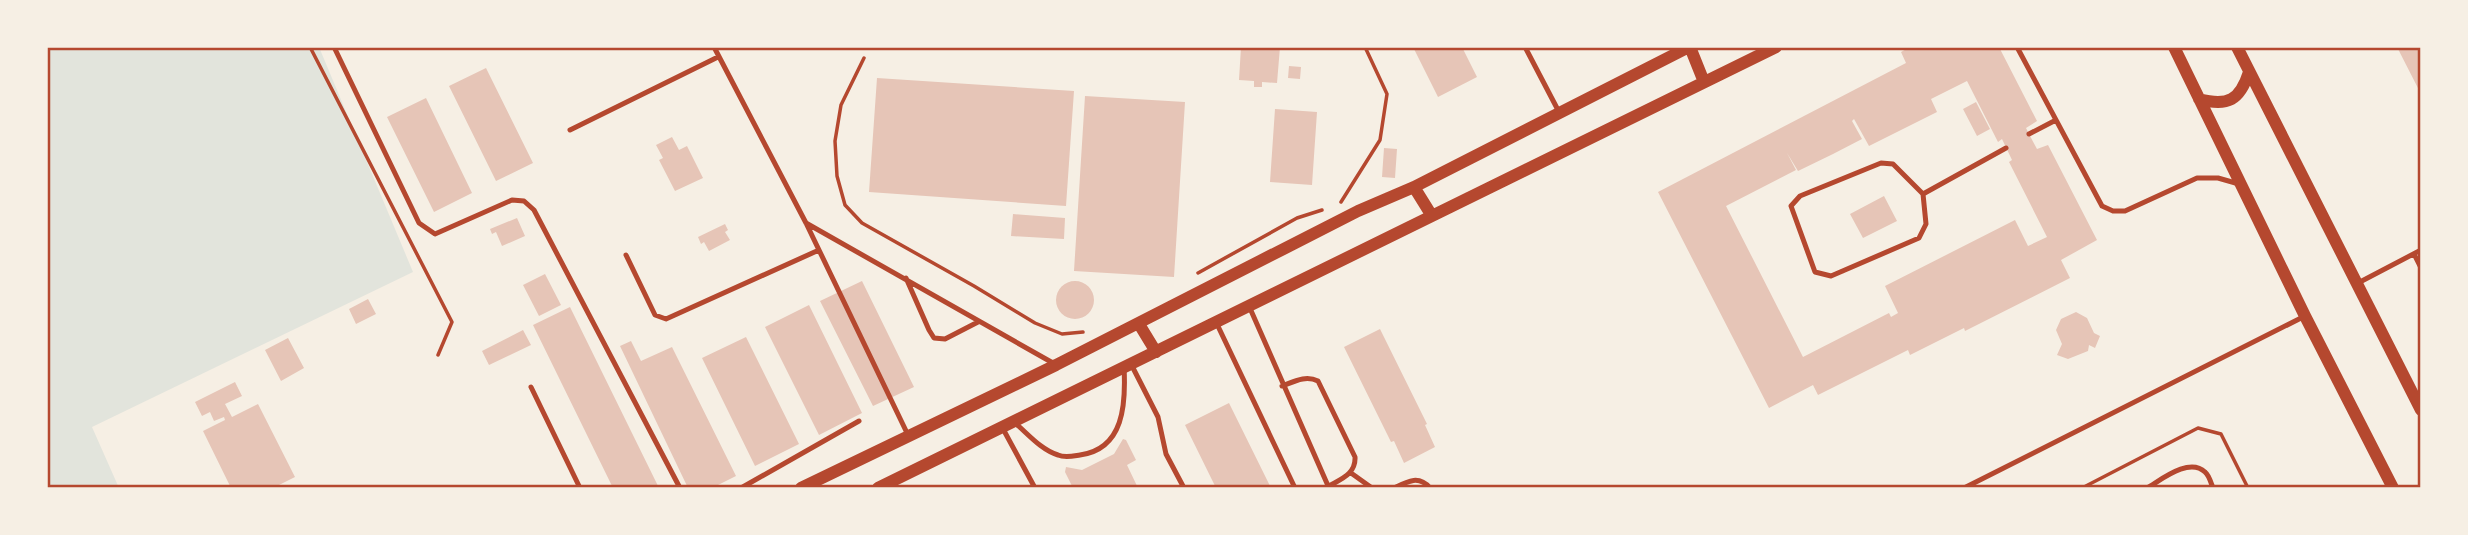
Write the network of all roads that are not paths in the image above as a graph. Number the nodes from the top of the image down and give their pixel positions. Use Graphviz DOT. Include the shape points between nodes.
graph roads {
  1 [pos="334,47"];
  2 [pos="714,47"];
  3 [pos="1525,47"];
  4 [pos="1689,47"];
  5 [pos="1776,47"];
  6 [pos="2017,47"];
  7 [pos="2174,47"];
  8 [pos="2237,47"];
  9 [pos="718,57"];
  10 [pos="2249,72"];
  11 [pos="1704,82"];
  12 [pos="2199,99"];
  13 [pos="1559,112"];
  14 [pos="2056,120"];
  15 [pos="570,130"];
  16 [pos="2029,134"];
  17 [pos="2006,148"];
  18 [pos="2240,184"];
  19 [pos="1415,187"];
  20 [pos="1923,194"];
  21 [pos="1432,216"];
  22 [pos="806,223"];
  23 [pos="819,250"];
  24 [pos="2421,250"];
  25 [pos="2414,254"];
  26 [pos="626,255"];
  27 [pos="2421,268"];
  28 [pos="906,278"];
  29 [pos="2357,284"];
  30 [pos="1248,306"];
  31 [pos="2305,316"];
  32 [pos="978,322"];
  33 [pos="1216,323"];
  34 [pos="1139,324"];
  35 [pos="1156,352"];
  36 [pos="1056,365"];
  37 [pos="1128,366"];
  38 [pos="1282,386"];
  39 [pos="531,387"];
  40 [pos="2421,410"];
  41 [pos="859,421"];
  42 [pos="1008,425"];
  43 [pos="908,435"];
  44 [pos="1351,473"];
  45 [pos="819,484"];
  46 [pos="896,484"];
  47 [pos="752,486"];
  48 [pos="1329,487"];
  49 [pos="580,488"];
  50 [pos="680,488"];
  51 [pos="741,488"];
  52 [pos="801,488"];
  53 [pos="878,488"];
  54 [pos="1035,488"];
  55 [pos="1184,488"];
  56 [pos="1295,488"];
  57 [pos="1372,488"];
  58 [pos="1394,488"];
  59 [pos="1430,488"];
  60 [pos="1965,488"];
  61 [pos="2147,488"];
  62 [pos="2213,488"];
  63 [pos="2392,488"];
  1 -- 50 [label="lane" via="419,223 435,234 512,200 524,201 534,209"];
  2 -- 9 [label="lane"];
  3 -- 13 [label="lane"];
  4 -- 11 [label="street"];
  4 -- 13 [label="street"];
  5 -- 11 [label="street"];
  6 -- 14 [label="lane"];
  7 -- 12 [label="street"];
  8 -- 10 [label="street"];
  9 -- 15 [label="lane"];
  9 -- 22 [label="lane"];
  10 -- 12 [label="street" via="2243,90 2231,99 2216,104"];
  10 -- 29 [label="street"];
  11 -- 21 [label="street"];
  12 -- 18 [label="street"];
  13 -- 19 [label="street"];
  14 -- 16 [label="lane"];
  14 -- 18 [label="lane" via="2102,206 2113,211 2125,211 2197,178"];
  17 -- 20 [label="lane"];
  18 -- 31 [label="street"];
  19 -- 21 [label="street"];
  19 -- 34 [label="street" via="1358,211"];
  20 -- 20 [label="lane" via="1893,164 1881,163 1800,196 1791,206 1815,272 1831,276 1919,238 1926,224"];
  21 -- 30 [label="street"];
  22 -- 23 [label="lane"];
  22 -- 28 [label="lane"];
  23 -- 26 [label="lane" via="666,319 655,315"];
  23 -- 43 [label="lane"];
  24 -- 25 [label="lane"];
  25 -- 27 [label="lane"];
  25 -- 29 [label="lane"];
  28 -- 32 [label="lane"];
  28 -- 32 [label="lane" via="934,338 944,339"];
  29 -- 40 [label="street"];
  30 -- 33 [label="street"];
  30 -- 38 [label="lane"];
  31 -- 60 [label="lane"];
  31 -- 63 [label="street"];
  32 -- 36 [label="lane"];
  33 -- 35 [label="street"];
  33 -- 56 [label="lane"];
  34 -- 35 [label="street"];
  34 -- 36 [label="street"];
  35 -- 37 [label="street"];
  36 -- 43 [label="street"];
  37 -- 42 [label="street"];
  37 -- 42 [label="lane" via="1122,417 1110,442 1089,454 1058,455"];
  37 -- 55 [label="lane" via="1158,417 1166,454"];
  38 -- 44 [label="lane" via="1300,379 1318,382 1354,457"];
  38 -- 48 [label="lane"];
  39 -- 49 [label="lane"];
  41 -- 47 [label="lane"];
  42 -- 46 [label="street"];
  42 -- 54 [label="lane"];
  43 -- 45 [label="street"];
  44 -- 48 [label="lane"];
  44 -- 57 [label="lane"];
  45 -- 52 [label="street"];
  46 -- 53 [label="street"];
  47 -- 51 [label="lane"];
  58 -- 59 [label="lane" via="1412,479"];
  61 -- 62 [label="lane" via="2183,468 2197,468 2206,472"];
}
